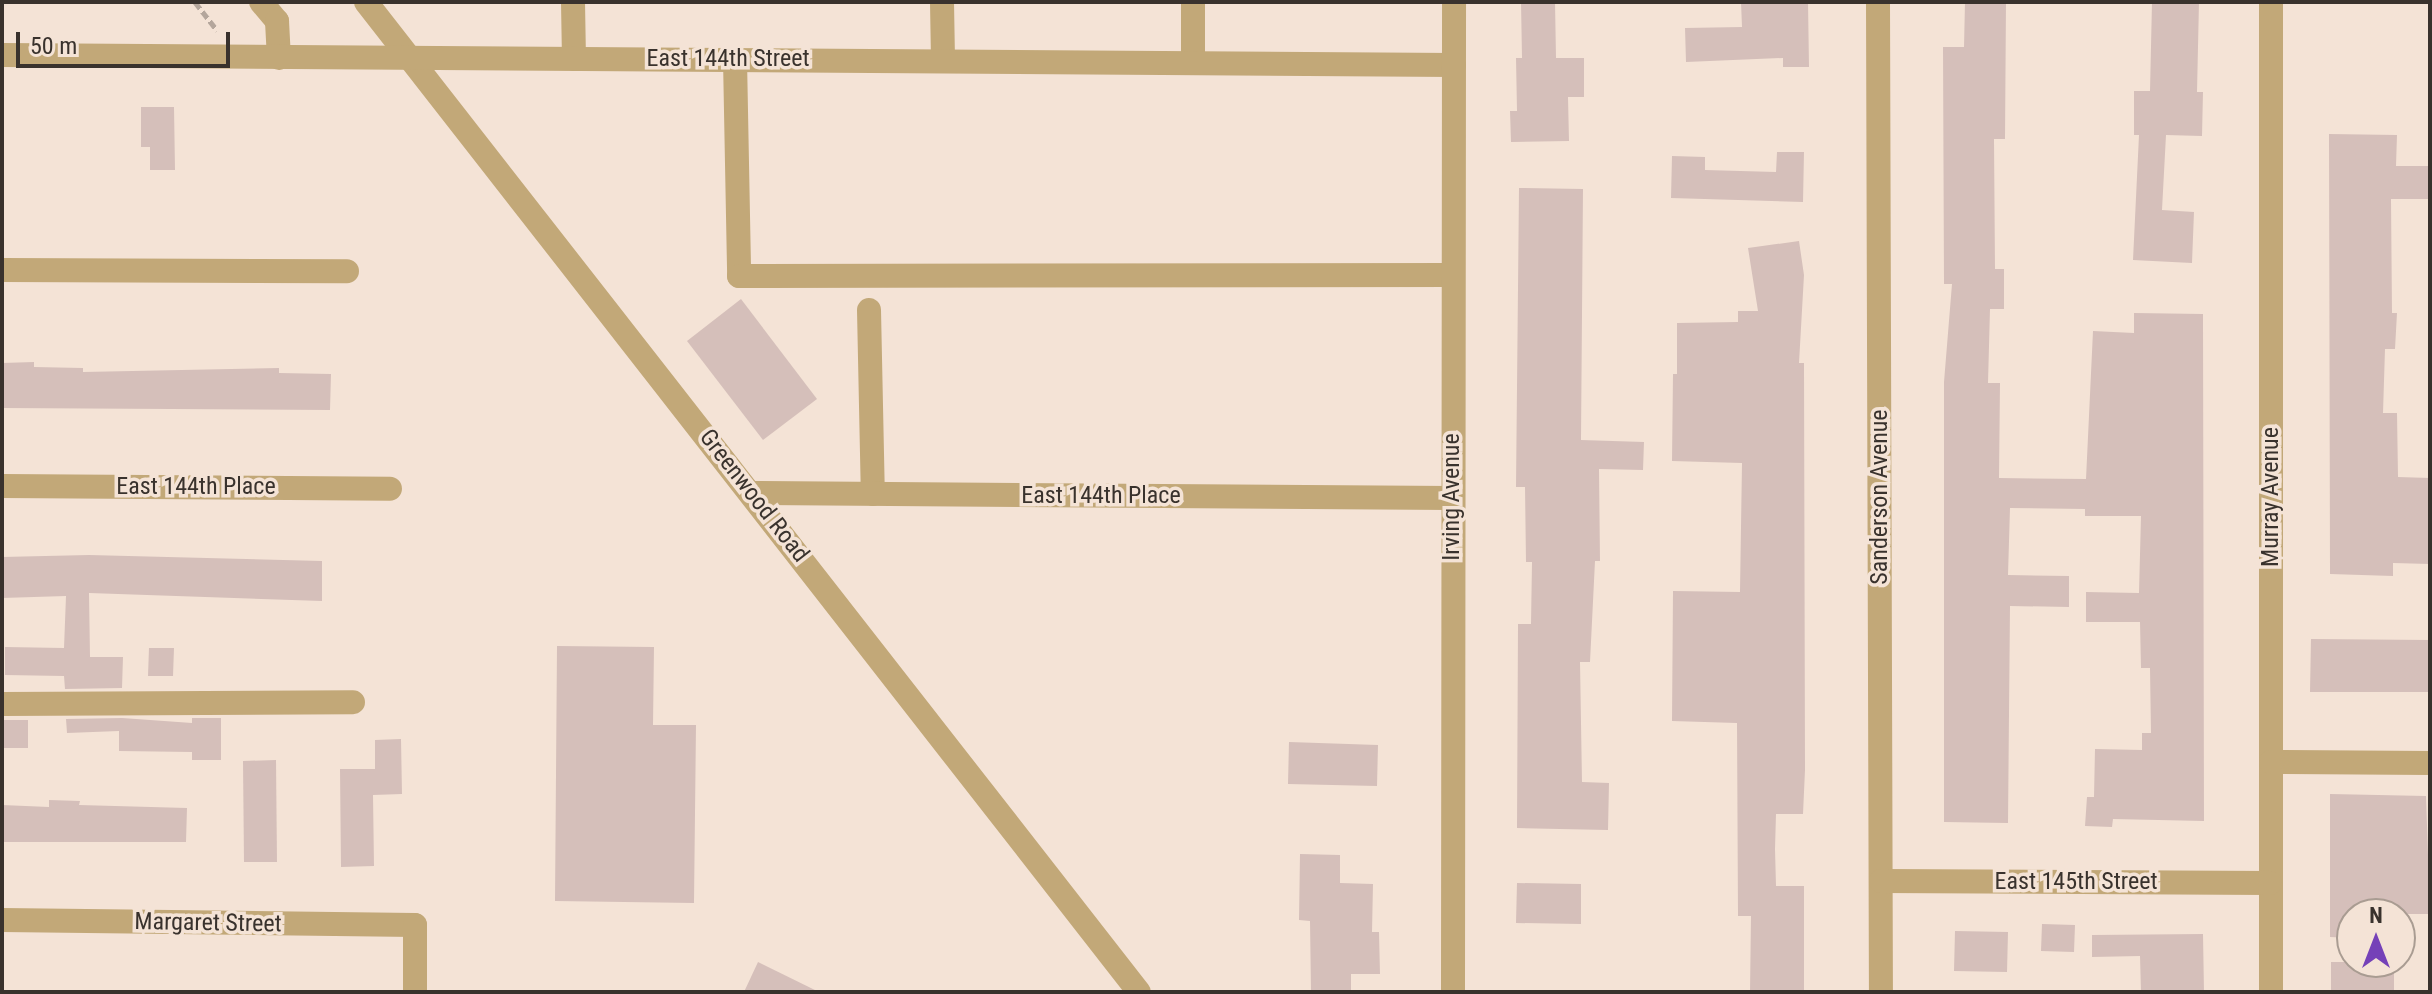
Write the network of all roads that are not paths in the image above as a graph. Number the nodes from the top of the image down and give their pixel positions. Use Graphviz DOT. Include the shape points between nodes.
graph roads {
  1 [pos="261,2"];
  2 [pos="366,2"];
  3 [pos="573,2"];
  4 [pos="942,2"];
  5 [pos="1193,2"];
  6 [pos="1454,2"];
  7 [pos="1878,2"];
  8 [pos="2271,2"];
  9 [pos="2,55"];
  10 [pos="279,58"];
  11 [pos="410,59"];
  12 [pos="574,59"];
  13 [pos="735,59"];
  14 [pos="943,59"];
  15 [pos="1193,62"];
  16 [pos="1454,65"];
  17 [pos="2,270"];
  18 [pos="347,271"];
  19 [pos="1453,275"];
  20 [pos="869,310"];
  21 [pos="2,486"];
  22 [pos="390,489"];
  23 [pos="752,493"];
  24 [pos="873,494"];
  25 [pos="1451,498"];
  26 [pos="353,702"];
  27 [pos="2,704"];
  28 [pos="2271,762"];
  29 [pos="2430,763"];
  30 [pos="1881,881"];
  31 [pos="2270,883"];
  32 [pos="2,920"];
  33 [pos="415,992"];
  34 [pos="1139,992"];
  35 [pos="1453,992"];
  36 [pos="1881,992"];
  37 [pos="2271,992"];
  1 -- 10 [label="street" via="277,21"];
  2 -- 11 [label="street, Greenwood Road"];
  3 -- 12 [label="street"];
  4 -- 14 [label="street"];
  5 -- 15 [label="street"];
  6 -- 16 [label="street, Irving Avenue"];
  7 -- 30 [label="street, Sanderson Avenue"];
  8 -- 28 [label="street, Murray Avenue"];
  9 -- 10 [label="street, East 144th Street"];
  10 -- 11 [label="street, East 144th Street"];
  11 -- 12 [label="street, East 144th Street"];
  11 -- 23 [label="street, Greenwood Road"];
  12 -- 13 [label="street, East 144th Street"];
  13 -- 14 [label="street, East 144th Street"];
  13 -- 19 [label="street" via="739,276"];
  14 -- 15 [label="street, East 144th Street"];
  15 -- 16 [label="street, East 144th Street"];
  16 -- 19 [label="street, Irving Avenue"];
  17 -- 18 [label="street"];
  19 -- 25 [label="street, Irving Avenue"];
  20 -- 24 [label="street"];
  21 -- 22 [label="street, East 144th Place"];
  23 -- 24 [label="street, East 144th Place"];
  23 -- 34 [label="street, Greenwood Road"];
  24 -- 25 [label="street, East 144th Place"];
  25 -- 35 [label="street, Irving Avenue"];
  26 -- 27 [label="street"];
  28 -- 29 [label="street"];
  28 -- 31 [label="street, Murray Avenue"];
  30 -- 31 [label="street, East 145th Street"];
  30 -- 36 [label="street, Sanderson Avenue"];
  31 -- 37 [label="street, Murray Avenue"];
  32 -- 33 [label="street, Margaret Street" via="415,925"];
}
